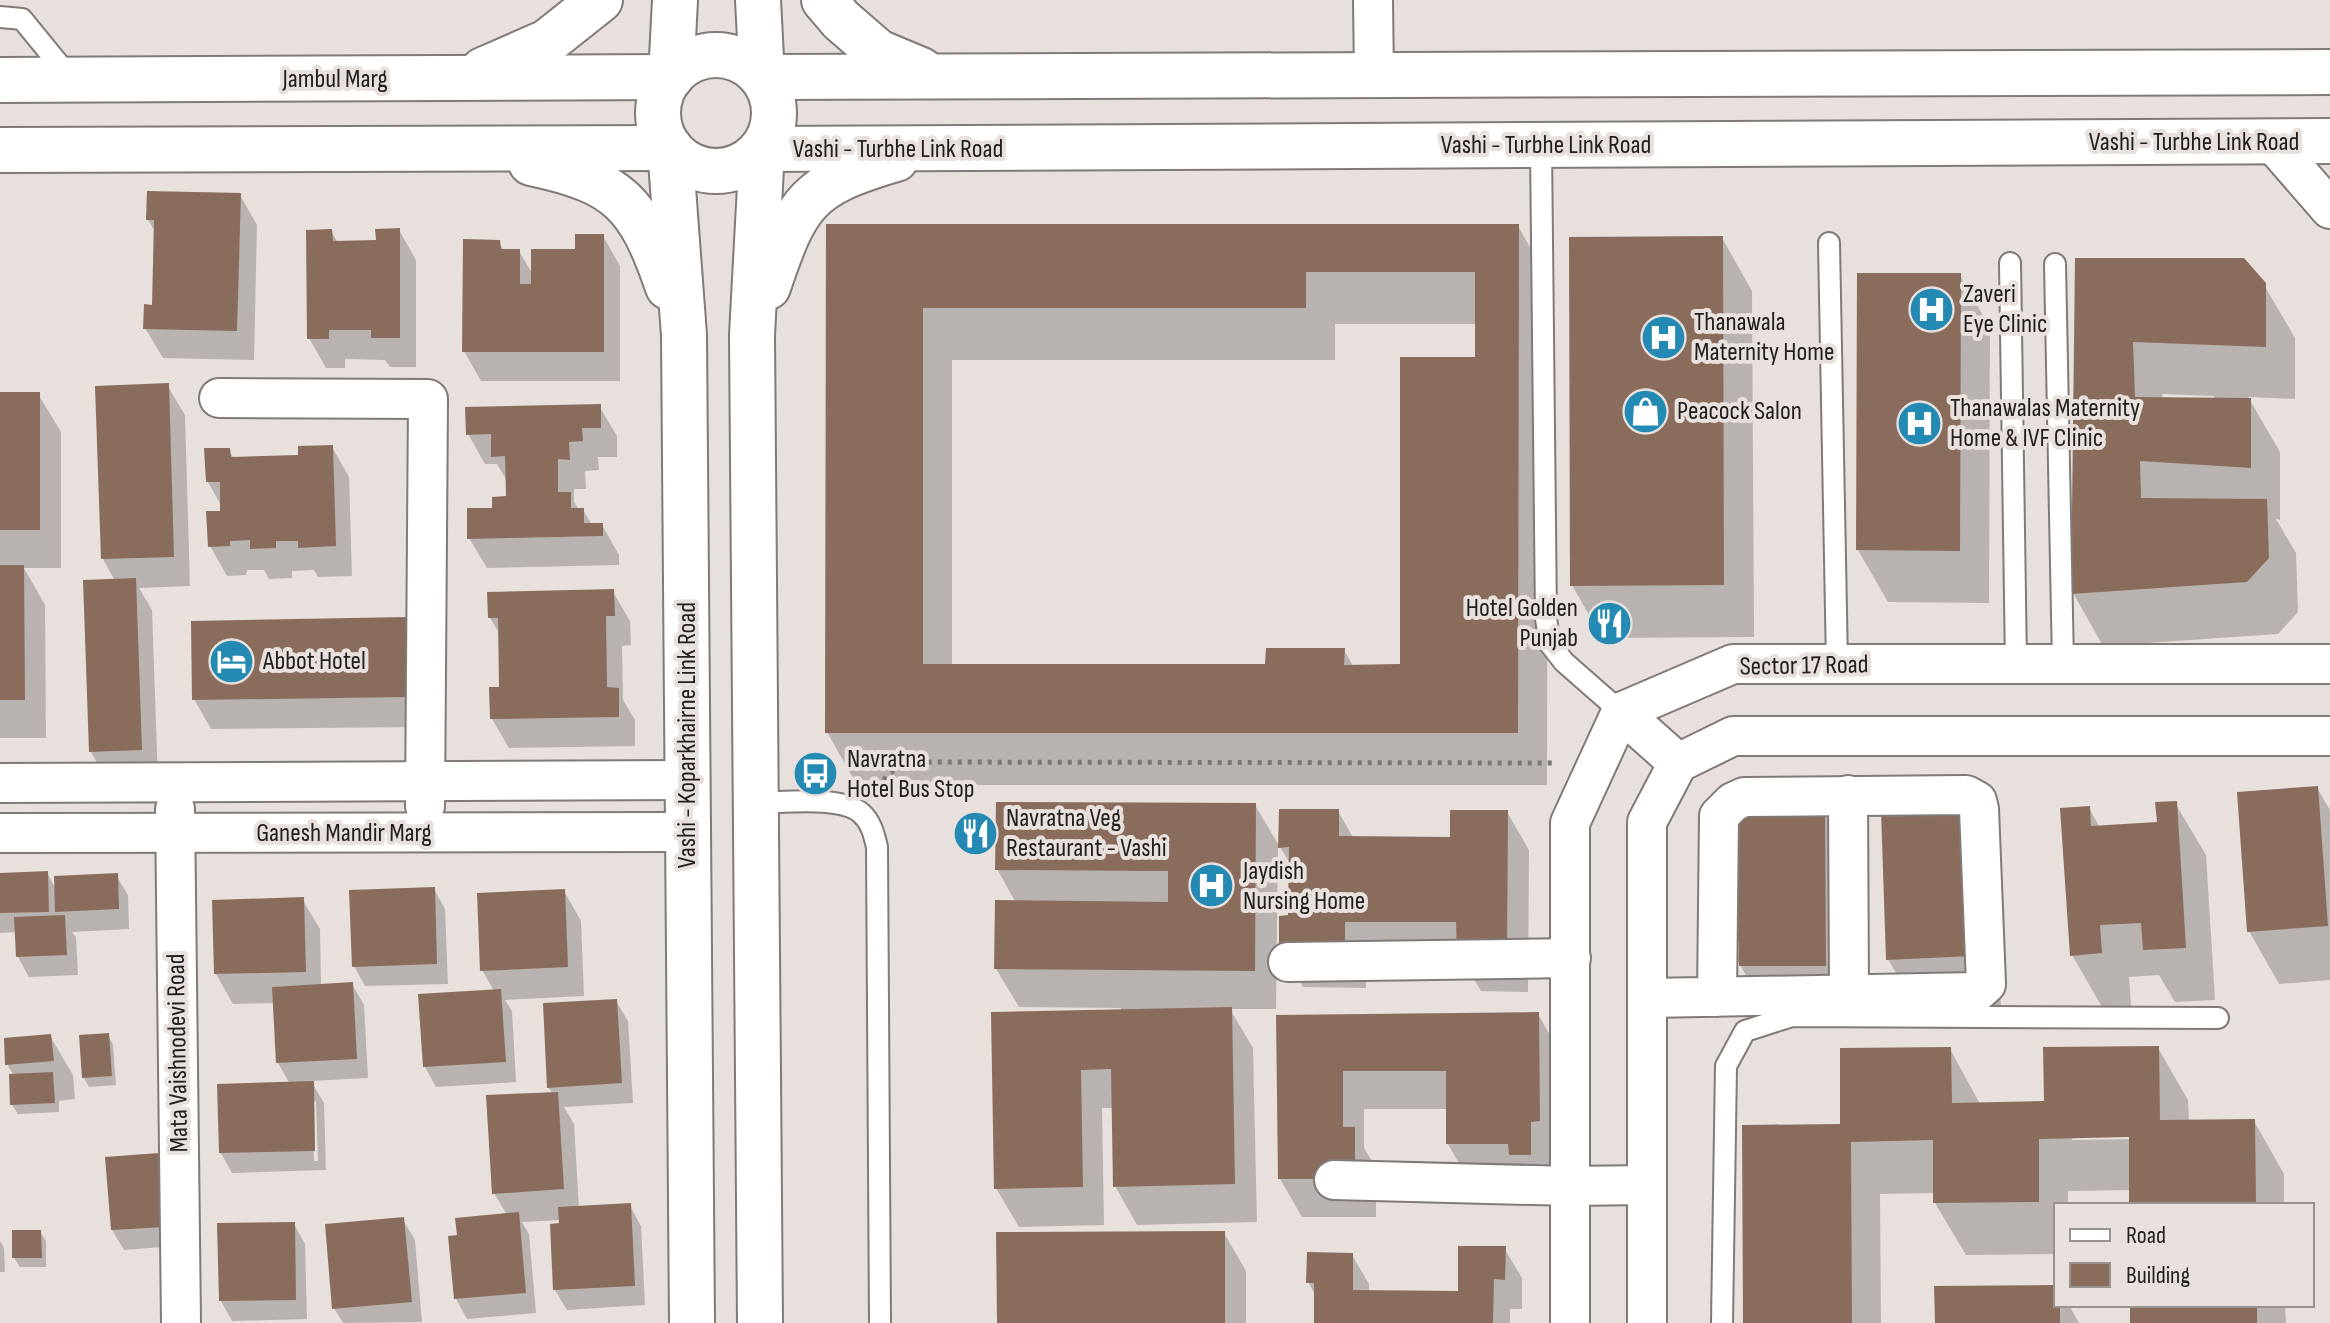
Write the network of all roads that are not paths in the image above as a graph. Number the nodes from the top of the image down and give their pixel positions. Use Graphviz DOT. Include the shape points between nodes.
graph roads {
  1 [pos="600,0"];
  2 [pos="675,0"];
  3 [pos="758,0"];
  4 [pos="824,0"];
  5 [pos="1373,0"];
  6 [pos="0,17"];
  7 [pos="2330,72"];
  8 [pos="933,75"];
  9 [pos="1374,75"];
  10 [pos="671,77"];
  11 [pos="762,77"];
  12 [pos="466,78"];
  13 [pos="0,80"];
  14 [pos="72,80"];
  15 [pos="2271,141"];
  16 [pos="2330,141"];
  17 [pos="1541,146"];
  18 [pos="670,148"];
  19 [pos="466,149"];
  20 [pos="762,149"];
  21 [pos="933,149"];
  22 [pos="0,150"];
  23 [pos="2330,209"];
  24 [pos="1829,243"];
  25 [pos="2010,263"];
  26 [pos="2055,264"];
  27 [pos="684,335"];
  28 [pos="752,335"];
  29 [pos="219,398"];
  30 [pos="1837,664"];
  31 [pos="2016,664"];
  32 [pos="2063,664"];
  33 [pos="2330,664"];
  34 [pos="1621,712"];
  35 [pos="2330,736"];
  36 [pos="1678,763"];
  37 [pos="688,780"];
  38 [pos="426,781"];
  39 [pos="175,782"];
  40 [pos="0,783"];
  41 [pos="1848,795"];
  42 [pos="755,803"];
  43 [pos="688,832"];
  44 [pos="0,833"];
  45 [pos="176,833"];
  46 [pos="425,833"];
  47 [pos="1571,958"];
  48 [pos="1288,962"];
  49 [pos="1849,994"];
  50 [pos="1717,997"];
  51 [pos="1649,998"];
  52 [pos="2218,1018"];
  53 [pos="1334,1180"];
  54 [pos="1647,1185"];
  55 [pos="1570,1186"];
  56 [pos="181,1323"];
  57 [pos="692,1323"];
  58 [pos="760,1323"];
  59 [pos="880,1323"];
  60 [pos="1570,1323"];
  61 [pos="1647,1323"];
  62 [pos="1722,1323"];
  1 -- 12 [label="main road" via="547,42"];
  2 -- 10 [label="main road"];
  3 -- 11 [label="main road"];
  4 -- 8 [label="main road" via="878,52"];
  5 -- 9 [label="street"];
  6 -- 14 [label="lane" via="22,19"];
  7 -- 9 [label="main road"];
  8 -- 9 [label="main road"];
  8 -- 11 [label="main road"];
  10 -- 11 [label="main road" via="691,61 716,55 734,57"];
  10 -- 12 [label="main road, Jambul Marg"];
  10 -- 18 [label="main road" via="658,112"];
  11 -- 20 [label="main road" via="775,113"];
  12 -- 14 [label="main road, Jambul Marg"];
  13 -- 14 [label="main road, Jambul Marg"];
  15 -- 16 [label="main road, Vashi - Turbhe Link Road"];
  15 -- 17 [label="main road, Vashi - Turbhe Link Road"];
  15 -- 23 [label="street"];
  17 -- 21 [label="main road, Vashi - Turbhe Link Road"];
  17 -- 34 [label="lane" via="1546,619 1550,644 1564,662"];
  18 -- 19 [label="main road"];
  18 -- 20 [label="main road" via="698,168 715,171 749,162"];
  18 -- 27 [label="main road, Vashi - Koparkhairne Link Road"];
  19 -- 22 [label="main road"];
  19 -- 27 [label="main road" via="566,170 600,184 630,206 652,242"];
  20 -- 21 [label="main road, Vashi - Turbhe Link Road"];
  20 -- 28 [label="main road"];
  21 -- 28 [label="main road" via="827,185 801,207"];
  24 -- 30 [label="lane"];
  25 -- 31 [label="lane"];
  26 -- 32 [label="lane"];
  27 -- 37 [label="main road, Vashi - Koparkhairne Link Road"];
  28 -- 42 [label="main road"];
  29 -- 38 [label="street" via="428,399"];
  30 -- 31 [label="street, Sector 17 Road"];
  30 -- 34 [label="street, Sector 17 Road" via="1733,664"];
  31 -- 32 [label="street, Sector 17 Road"];
  32 -- 33 [label="street, Sector 17 Road"];
  34 -- 36 [label="street"];
  34 -- 47 [label="street" via="1570,823"];
  35 -- 36 [label="street" via="1733,736"];
  36 -- 51 [label="street" via="1647,822"];
  37 -- 38 [label="street, Ganesh Mandir Marg"];
  37 -- 43 [label="main road, Vashi - Koparkhairne Link Road"];
  38 -- 39 [label="street, Ganesh Mandir Marg"];
  38 -- 46 [label="street"];
  39 -- 40 [label="street, Ganesh Mandir Marg"];
  39 -- 45 [label="street, Mata Vaishnodevi Road"];
  41 -- 49 [label="street"];
  41 -- 49 [label="street" via="1966,795 1977,801 1986,984 1977,992"];
  41 -- 50 [label="street" via="1744,797 1719,816"];
  42 -- 58 [label="main road"];
  42 -- 59 [label="lane" via="843,804 873,829"];
  43 -- 46 [label="street, Ganesh Mandir Marg"];
  43 -- 57 [label="main road, Vashi - Koparkhairne Link Road"];
  44 -- 45 [label="street, Ganesh Mandir Marg"];
  45 -- 46 [label="street, Ganesh Mandir Marg"];
  45 -- 56 [label="street, Mata Vaishnodevi Road"];
  47 -- 48 [label="street"];
  47 -- 55 [label="street"];
  49 -- 50 [label="street"];
  50 -- 51 [label="street"];
  51 -- 54 [label="street"];
  52 -- 62 [label="lane" via="1792,1016 1745,1031 1726,1066"];
  53 -- 55 [label="street"];
  54 -- 55 [label="street"];
  54 -- 61 [label="street"];
  55 -- 60 [label="street"];
}
